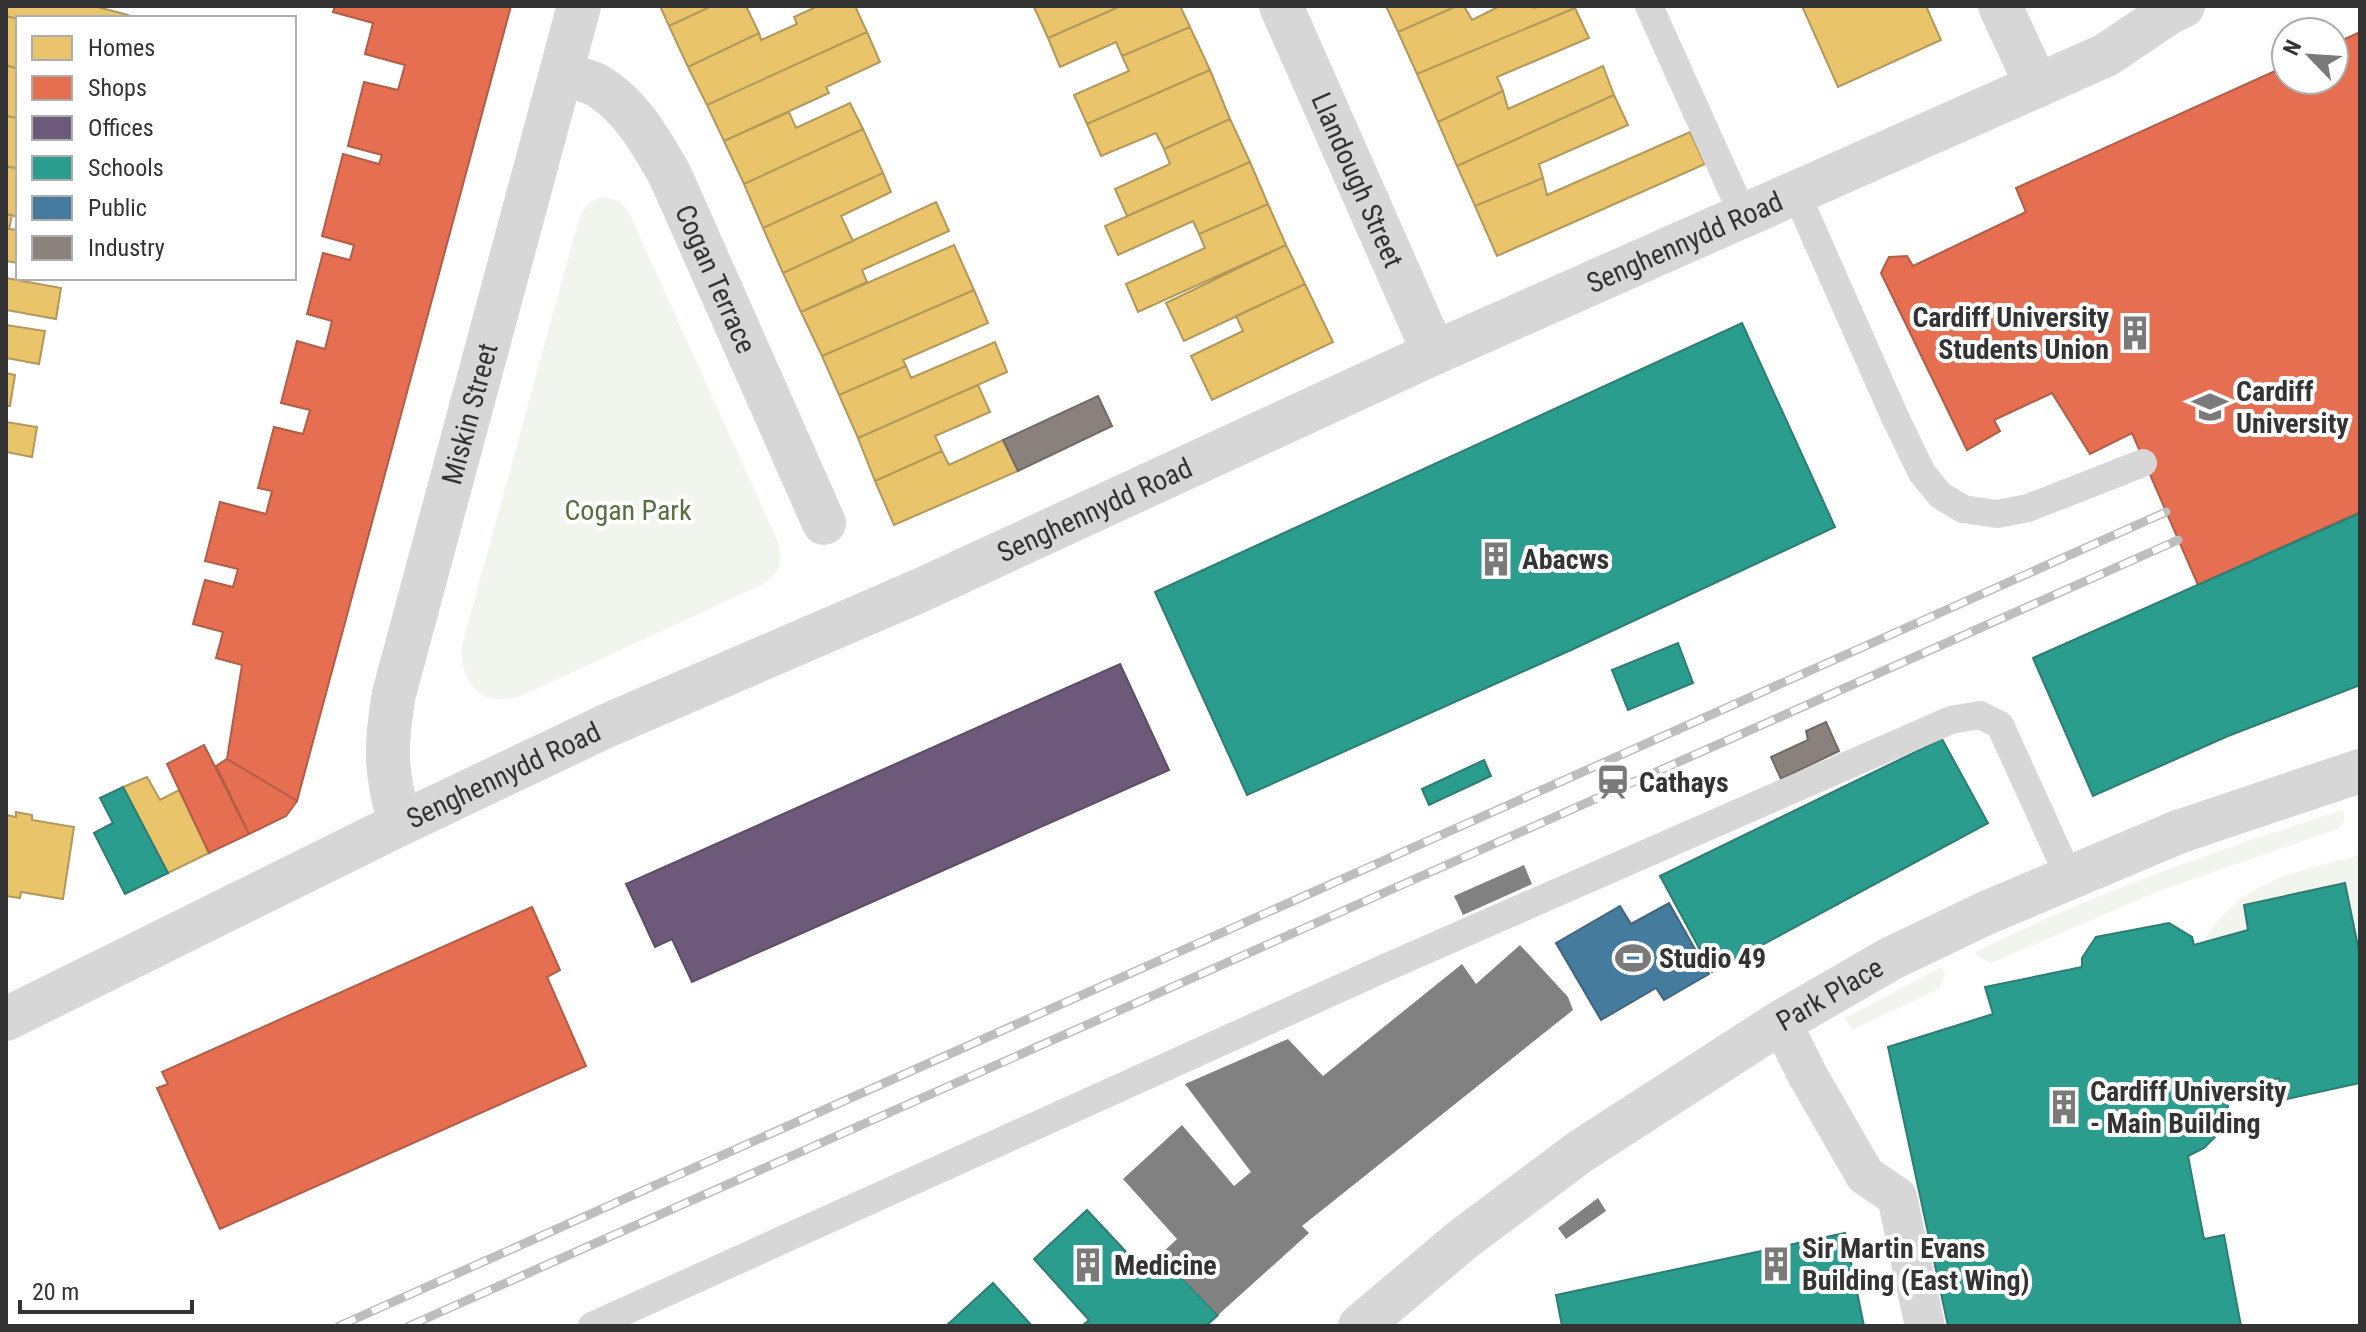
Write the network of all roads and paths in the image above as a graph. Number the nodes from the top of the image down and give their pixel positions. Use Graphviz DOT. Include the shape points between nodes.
graph roads {
  1 [pos="579,6"];
  2 [pos="1281,6"];
  3 [pos="1649,6"];
  4 [pos="2000,6"];
  5 [pos="2174,8"];
  6 [pos="561,75"];
  7 [pos="2037,86"];
  8 [pos="1796,193"];
  9 [pos="1744,217"];
  10 [pos="1434,353"];
  11 [pos="2143,463"];
  12 [pos="824,523"];
  13 [pos="2360,771"];
  14 [pos="400,824"];
  15 [pos="2069,877"];
  16 [pos="6,1019"];
  17 [pos="1781,1022"];
  18 [pos="592,1326"];
  19 [pos="1360,1326"];
  20 [pos="1925,1326"];
  1 -- 6 [label="street, Miskin Street"];
  2 -- 10 [label="street, Llandough Street"];
  3 -- 9 [label="lane"];
  4 -- 7 [label="street"];
  5 -- 7 [label="street, Senghennydd Road" via="2106,55"];
  6 -- 12 [label="street, Cogan Terrace" via="596,84 648,137 670,175"];
  6 -- 14 [label="street, Miskin Street" via="394,694 387,769"];
  7 -- 8 [label="street, Senghennydd Road"];
  8 -- 9 [label="street, Senghennydd Road"];
  8 -- 11 [label="lane" via="1894,415 1922,473 1940,495 1963,509 1997,514 2028,508"];
  9 -- 10 [label="street, Senghennydd Road"];
  10 -- 14 [label="street, Senghennydd Road"];
  13 -- 15 [label="street, Park Place" via="2178,832"];
  14 -- 16 [label="street, Senghennydd Road"];
  15 -- 17 [label="street, Park Place" via="1890,959"];
  15 -- 18 [label="lane" via="2000,725 1980,715 1951,720 1373,973"];
  17 -- 19 [label="street, Park Place" via="1581,1151 1462,1240"];
  17 -- 20 [label="street" via="1865,1175 1897,1197"];
}
